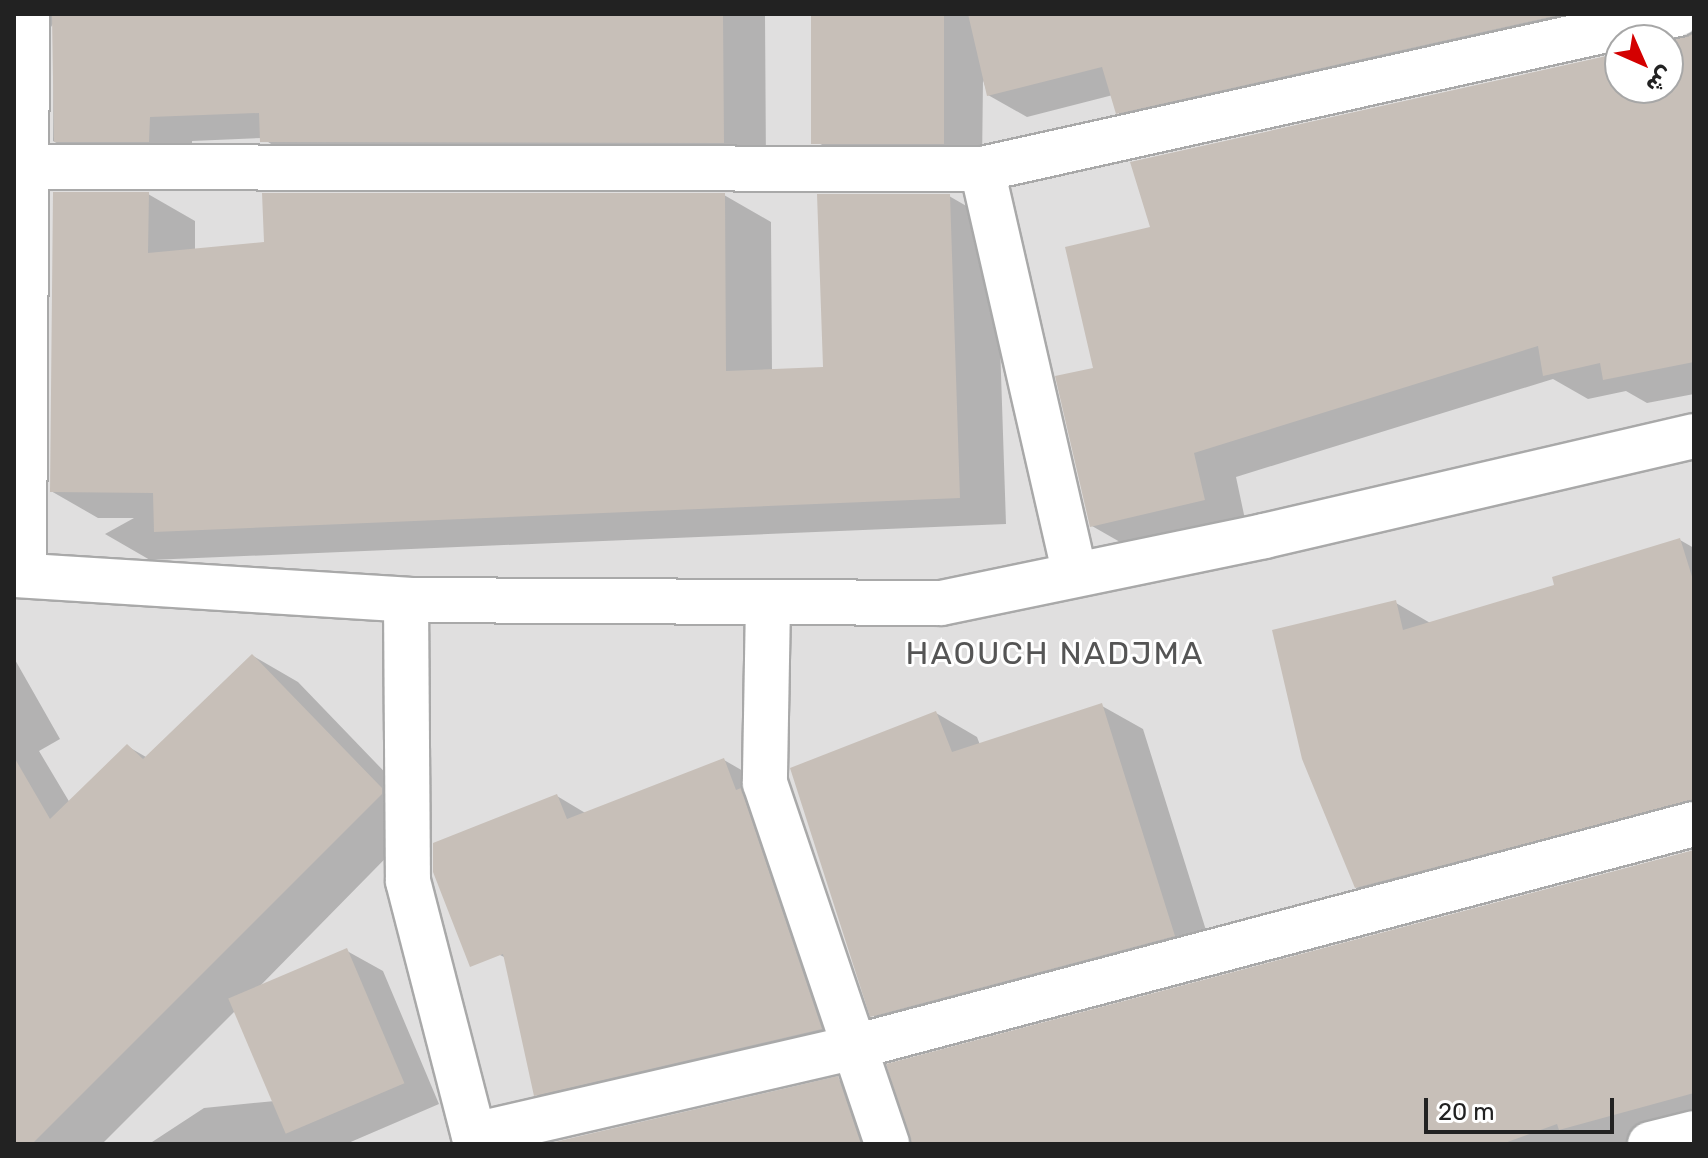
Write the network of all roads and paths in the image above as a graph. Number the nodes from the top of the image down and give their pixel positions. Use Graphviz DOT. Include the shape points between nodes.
graph roads {
  1 [pos="27,14"];
  2 [pos="1678,14"];
  3 [pos="18,167"];
  4 [pos="982,169"];
  5 [pos="1694,436"];
  6 [pos="1075,574"];
  7 [pos="19,575"];
  8 [pos="406,600"];
  9 [pos="768,603"];
  10 [pos="1694,824"];
  11 [pos="854,1047"];
  12 [pos="1694,1133"];
  13 [pos="475,1140"];
  14 [pos="887,1144"];
  15 [pos="1650,1144"];
  1 -- 3 [label="street"];
  2 -- 4 [label="street"];
  3 -- 4 [label="street"];
  3 -- 7 [label="street"];
  4 -- 6 [label="street"];
  5 -- 6 [label="street"];
  6 -- 9 [label="street" via="941,603"];
  7 -- 8 [label="street"];
  8 -- 9 [label="street"];
  8 -- 13 [label="street" via="408,881"];
  9 -- 11 [label="street" via="765,783"];
  10 -- 11 [label="street"];
  11 -- 13 [label="street"];
  11 -- 14 [label="street"];
  12 -- 15 [label="street"];
}
